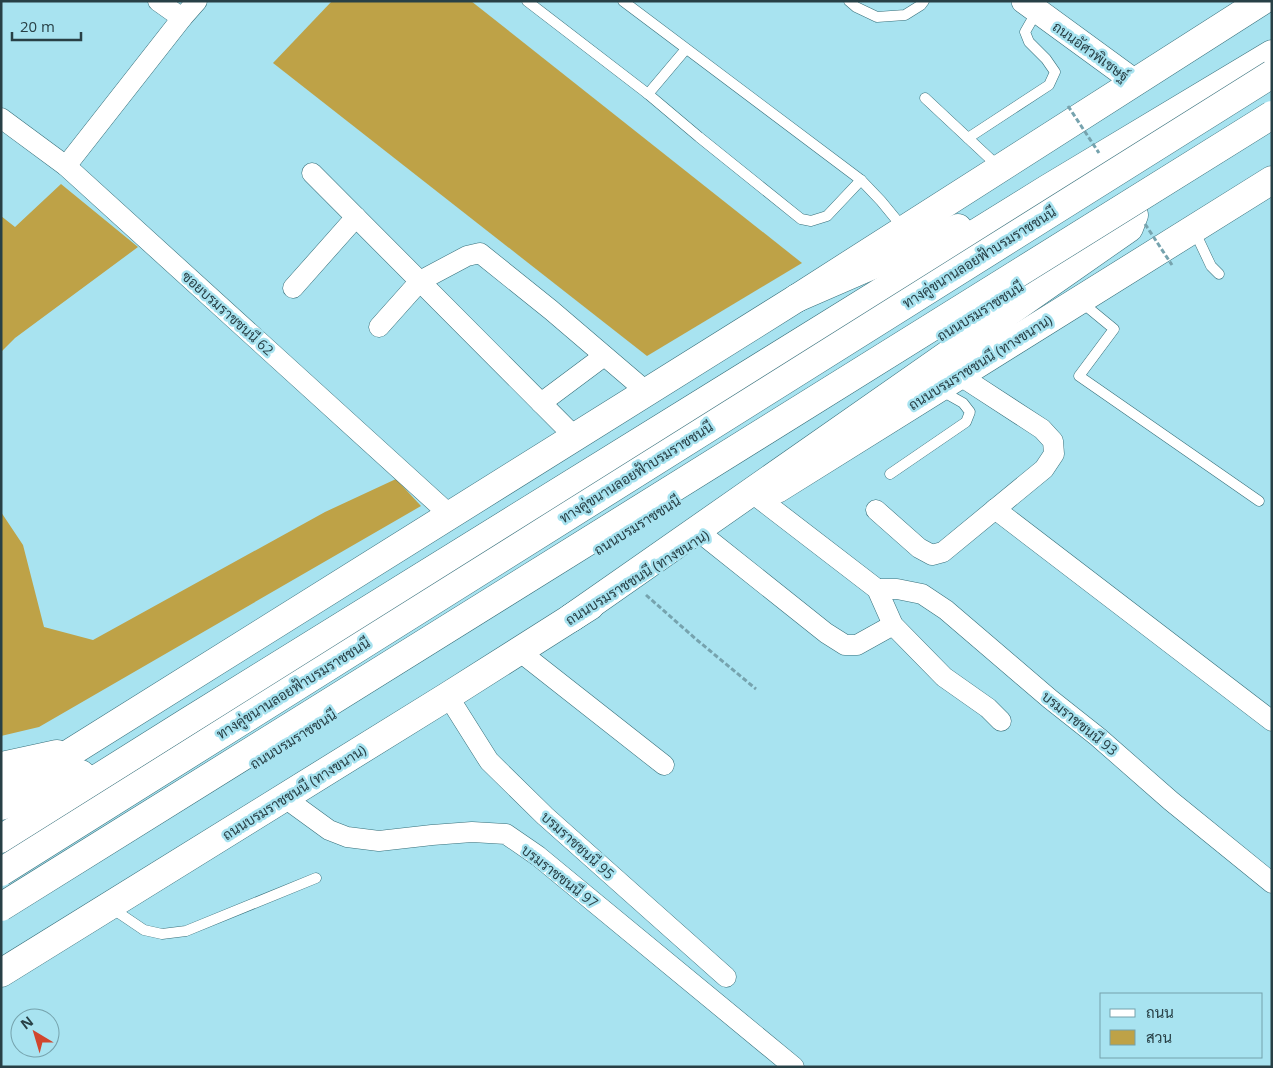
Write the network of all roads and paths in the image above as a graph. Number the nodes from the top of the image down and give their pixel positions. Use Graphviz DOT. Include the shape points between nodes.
graph roads {
  1 [pos="158,1"];
  2 [pos="198,1"];
  3 [pos="527,1"];
  4 [pos="623,1"];
  5 [pos="849,1"];
  6 [pos="924,1"];
  7 [pos="1262,1"];
  8 [pos="1030,6"];
  9 [pos="182,18"];
  10 [pos="686,49"];
  11 [pos="1272,54"];
  12 [pos="1272,74"];
  13 [pos="1135,82"];
  14 [pos="648,94"];
  15 [pos="925,98"];
  16 [pos="1272,115"];
  17 [pos="1,118"];
  18 [pos="1272,128"];
  19 [pos="968,138"];
  20 [pos="66,166"];
  21 [pos="1000,168"];
  22 [pos="312,173"];
  23 [pos="861,180"];
  24 [pos="1271,181"];
  25 [pos="1047,189"];
  26 [pos="1134,215"];
  27 [pos="356,217"];
  28 [pos="1193,229"];
  29 [pos="905,230"];
  30 [pos="1220,274"];
  31 [pos="420,281"];
  32 [pos="293,288"];
  33 [pos="797,298"];
  34 [pos="1080,300"];
  35 [pos="379,327"];
  36 [pos="604,356"];
  37 [pos="959,375"];
  38 [pos="937,389"];
  39 [pos="647,392"];
  40 [pos="541,403"];
  41 [pos="575,437"];
  42 [pos="890,474"];
  43 [pos="760,499"];
  44 [pos="1259,501"];
  45 [pos="995,509"];
  46 [pos="876,510"];
  47 [pos="450,515"];
  48 [pos="703,535"];
  49 [pos="630,581"];
  50 [pos="877,589"];
  51 [pos="571,618"];
  52 [pos="894,625"];
  53 [pos="519,651"];
  54 [pos="756,689"];
  55 [pos="448,696"];
  56 [pos="1001,721"];
  57 [pos="1272,721"];
  58 [pos="187,722"];
  59 [pos="73,751"];
  60 [pos="664,765"];
  61 [pos="1,766"];
  62 [pos="1,797"];
  63 [pos="285,798"];
  64 [pos="1,806"];
  65 [pos="1,839"];
  66 [pos="1,872"];
  67 [pos="316,878"];
  68 [pos="1272,883"];
  69 [pos="109,906"];
  70 [pos="1,907"];
  71 [pos="1,921"];
  72 [pos="1,973"];
  73 [pos="726,978"];
  74 [pos="794,1067"];
  1 -- 9 [label="street"];
  2 -- 9 [label="street"];
  3 -- 14 [label="lane"];
  4 -- 10 [label="lane"];
  5 -- 6 [label="lane" via="878,17 905,15"];
  7 -- 13 [label="main road"];
  8 -- 13 [label="street, ถนนอัศวพิเชษฐ์"];
  8 -- 19 [label="lane" via="1025,32 1029,42 1056,72 1049,85"];
  9 -- 20 [label="street"];
  10 -- 14 [label="lane"];
  10 -- 23 [label="lane"];
  11 -- 25 [label="main road"];
  12 -- 66 [label="main road, ทางคู่ขนานลอยฟ้าบรมราชชนนี, bridge"];
  13 -- 21 [label="main road"];
  14 -- 23 [label="lane" via="801,219 811,221 827,216"];
  15 -- 19 [label="lane"];
  16 -- 70 [label="main road, bridge"];
  17 -- 20 [label="street, ซอยบรมราชชนนี 62"];
  18 -- 26 [label="main road, ถนนบรมราชชนนี"];
  19 -- 21 [label="lane"];
  20 -- 47 [label="street, ซอยบรมราชชนนี 62"];
  21 -- 29 [label="main road"];
  22 -- 27 [label="street"];
  23 -- 29 [label="lane"];
  24 -- 28 [label="main road, ถนนบรมราชชนนี (ทางขนาน)"];
  25 -- 33 [label="main road"];
  25 -- 58 [label="main road"];
  26 -- 51 [label="main road" via="1129,228"];
  26 -- 71 [label="main road, ถนนบรมราชชนนี"];
  27 -- 31 [label="street"];
  27 -- 32 [label="street"];
  28 -- 30 [label="lane" via="1211,266"];
  28 -- 34 [label="main road, ถนนบรมราชชนนี (ทางขนาน)"];
  29 -- 33 [label="main road"];
  31 -- 35 [label="street"];
  31 -- 36 [label="street" via="467,256 480,254"];
  31 -- 40 [label="street"];
  33 -- 39 [label="main road"];
  34 -- 37 [label="main road, ถนนบรมราชชนนี (ทางขนาน)"];
  34 -- 44 [label="lane" via="1114,329 1079,376"];
  36 -- 39 [label="street"];
  36 -- 40 [label="street"];
  37 -- 38 [label="main road, ถนนบรมราชชนนี (ทางขนาน)"];
  37 -- 45 [label="street" via="1042,429 1053,441 1054,454 1044,469"];
  38 -- 42 [label="lane" via="963,403 970,412 966,422"];
  38 -- 43 [label="main road, ถนนบรมราชชนนี (ทางขนาน)"];
  39 -- 41 [label="main road"];
  40 -- 41 [label="street"];
  41 -- 47 [label="main road"];
  43 -- 48 [label="main road, ถนนบรมราชชนนี (ทางขนาน)"];
  43 -- 50 [label="street"];
  45 -- 46 [label="street" via="943,552 932,556"];
  45 -- 57 [label="street"];
  47 -- 59 [label="main road"];
  48 -- 49 [label="main road, ถนนบรมราชชนนี (ทางขนาน)"];
  48 -- 52 [label="street" via="802,615 845,645 857,645"];
  49 -- 51 [label="main road, ถนนบรมราชชนนี (ทางขนาน)"];
  49 -- 54 [label="path"];
  50 -- 52 [label="street"];
  50 -- 68 [label="street, บรมราชชนนี 93" via="922,594 946,610"];
  51 -- 53 [label="main road, ถนนบรมราชชนนี (ทางขนาน)"];
  52 -- 56 [label="street" via="944,677"];
  53 -- 55 [label="main road, ถนนบรมราชชนนี (ทางขนาน)"];
  53 -- 60 [label="street"];
  55 -- 63 [label="main road, ถนนบรมราชชนนี (ทางขนาน)"];
  55 -- 73 [label="street, บรมราชชนนี 95" via="489,761 545,816"];
  58 -- 64 [label="main road" via="83,773"];
  58 -- 65 [label="main road"];
  59 -- 61 [label="main road"];
  59 -- 62 [label="main road"];
  63 -- 69 [label="main road, ถนนบรมราชชนนี (ทางขนาน)"];
  63 -- 74 [label="street, บรมราชชนนี 97" via="329,830 347,837 379,841 472,832 506,834 538,856"];
  67 -- 69 [label="lane" via="186,931 162,934 144,930"];
  69 -- 72 [label="main road, ถนนบรมราชชนนี (ทางขนาน)"];
}
